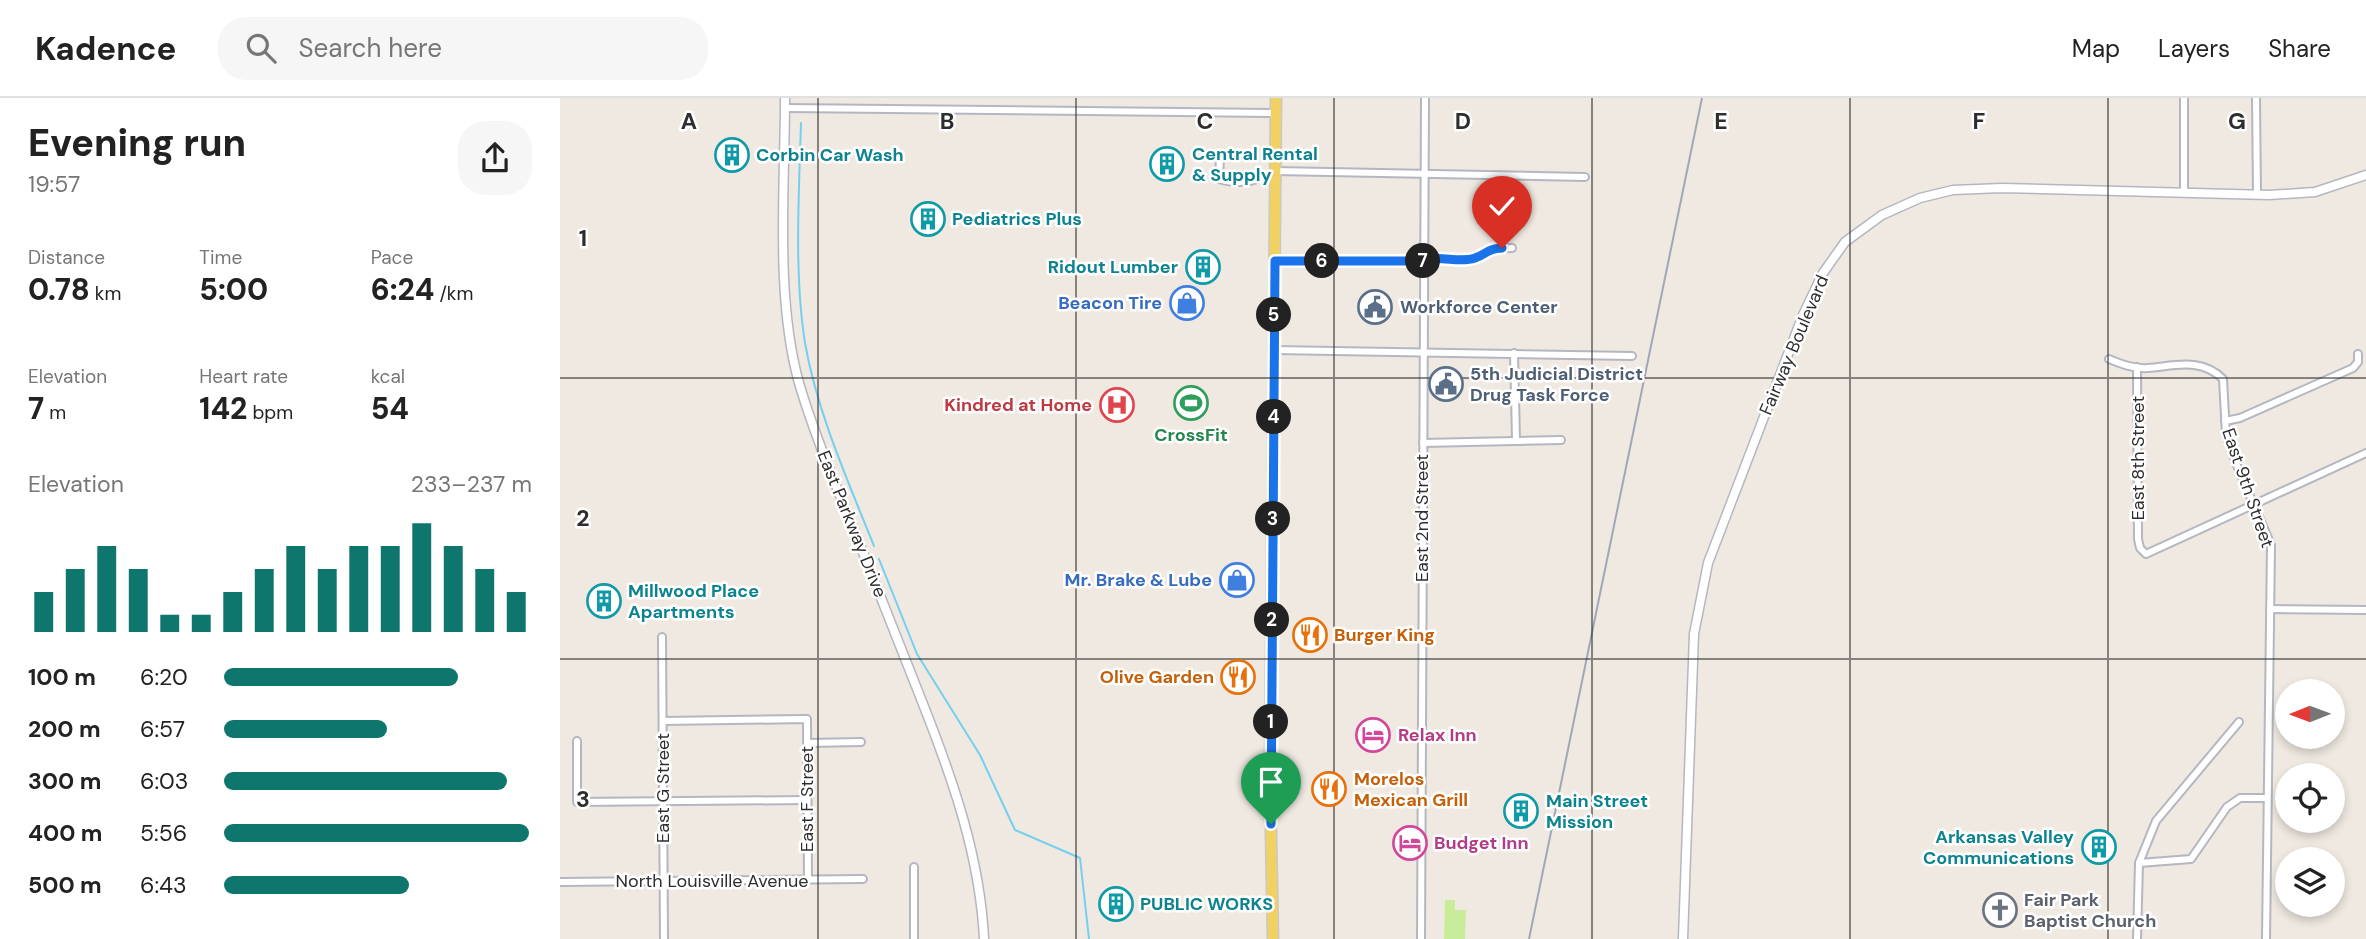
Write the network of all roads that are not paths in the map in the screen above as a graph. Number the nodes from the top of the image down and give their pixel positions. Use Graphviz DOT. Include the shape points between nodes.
graph roads {
  1 [pos="785,98"];
  2 [pos="1276,98"];
  3 [pos="1425,98"];
  4 [pos="2184,98"];
  5 [pos="2256,98"];
  6 [pos="785,108"];
  7 [pos="1276,113"];
  8 [pos="1222,155"];
  9 [pos="1275,171"];
  10 [pos="1424,173"];
  11 [pos="2366,175"];
  12 [pos="1585,177"];
  13 [pos="1259,178"];
  14 [pos="2184,193"];
  15 [pos="2257,195"];
  16 [pos="1512,248"];
  17 [pos="1275,261"];
  18 [pos="1422,261"];
  19 [pos="1274,350"];
  20 [pos="1423,353"];
  21 [pos="1514,353"];
  22 [pos="2358,354"];
  23 [pos="1632,356"];
  24 [pos="2109,359"];
  25 [pos="2137,367"];
  26 [pos="2225,421"];
  27 [pos="1516,440"];
  28 [pos="1561,440"];
  29 [pos="1423,443"];
  30 [pos="2366,453"];
  31 [pos="2255,504"];
  32 [pos="2270,609"];
  33 [pos="2366,610"];
  34 [pos="662,637"];
  35 [pos="663,721"];
  36 [pos="2239,722"];
  37 [pos="576,741"];
  38 [pos="861,742"];
  39 [pos="807,743"];
  40 [pos="2267,798"];
  41 [pos="807,800"];
  42 [pos="663,801"];
  43 [pos="2139,863"];
  44 [pos="914,867"];
  45 [pos="863,879"];
  46 [pos="808,880"];
  47 [pos="663,881"];
  48 [pos="560,882"];
  49 [pos="664,939"];
  50 [pos="914,939"];
  51 [pos="984,939"];
  52 [pos="1273,939"];
  53 [pos="1421,939"];
  54 [pos="1683,939"];
  55 [pos="2137,939"];
  56 [pos="2266,939"];
  1 -- 6 [label="street, East Parkway Drive"];
  2 -- 7 [label="main road"];
  3 -- 10 [label="street, East 2nd Street"];
  4 -- 14 [label="street"];
  5 -- 15 [label="street"];
  6 -- 7 [label="street"];
  6 -- 51 [label="street, East Parkway Drive" via="786,291 798,379 965,822"];
  7 -- 9 [label="main road"];
  8 -- 13 [label="street" via="1219,179 1251,182"];
  9 -- 10 [label="street"];
  9 -- 17 [label="main road"];
  10 -- 12 [label="street"];
  10 -- 18 [label="street, East 2nd Street"];
  11 -- 15 [label="street, Fairway Boulevard" via="2315,192"];
  14 -- 15 [label="street, Fairway Boulevard"];
  14 -- 54 [label="street, Fairway Boulevard" via="1953,190 1882,215 1845,242 1823,273 1708,563 1694,634"];
  16 -- 18 [label="street" via="1489,249 1473,259 1432,257"];
  17 -- 18 [label="street"];
  17 -- 19 [label="main road"];
  18 -- 20 [label="street, East 2nd Street"];
  19 -- 20 [label="street"];
  19 -- 52 [label="main road"];
  20 -- 21 [label="street"];
  20 -- 29 [label="street, East 2nd Street"];
  21 -- 23 [label="street"];
  21 -- 27 [label="street"];
  22 -- 26 [label="street" via="2353,368 2249,415"];
  24 -- 25 [label="street"];
  25 -- 26 [label="street, East 9th Street" via="2189,364 2219,375 2225,385"];
  25 -- 31 [label="street, East 8th Street" via="2140,548 2151,553"];
  26 -- 31 [label="street, East 9th Street" via="2228,441"];
  27 -- 28 [label="street"];
  27 -- 29 [label="street"];
  29 -- 53 [label="street, East 2nd Street"];
  30 -- 31 [label="street"];
  31 -- 32 [label="street, East 9th Street" via="2271,545"];
  32 -- 33 [label="street"];
  32 -- 40 [label="street, East 9th Street"];
  34 -- 35 [label="street, East G Street"];
  35 -- 39 [label="street, East F Street" via="807,719"];
  35 -- 42 [label="street, East G Street"];
  36 -- 43 [label="street" via="2156,821"];
  37 -- 42 [label="street" via="577,802"];
  38 -- 39 [label="street"];
  39 -- 41 [label="street, East F Street"];
  40 -- 43 [label="street" via="2240,798 2227,807 2191,859"];
  40 -- 56 [label="street, East 9th Street"];
  41 -- 42 [label="street"];
  41 -- 46 [label="street, East F Street"];
  42 -- 47 [label="street, East G Street"];
  43 -- 55 [label="street"];
  44 -- 50 [label="street"];
  45 -- 46 [label="street, North Louisville Avenue"];
  46 -- 47 [label="street, North Louisville Avenue"];
  47 -- 48 [label="street, North Louisville Avenue"];
  47 -- 49 [label="street, East G Street"];
}
